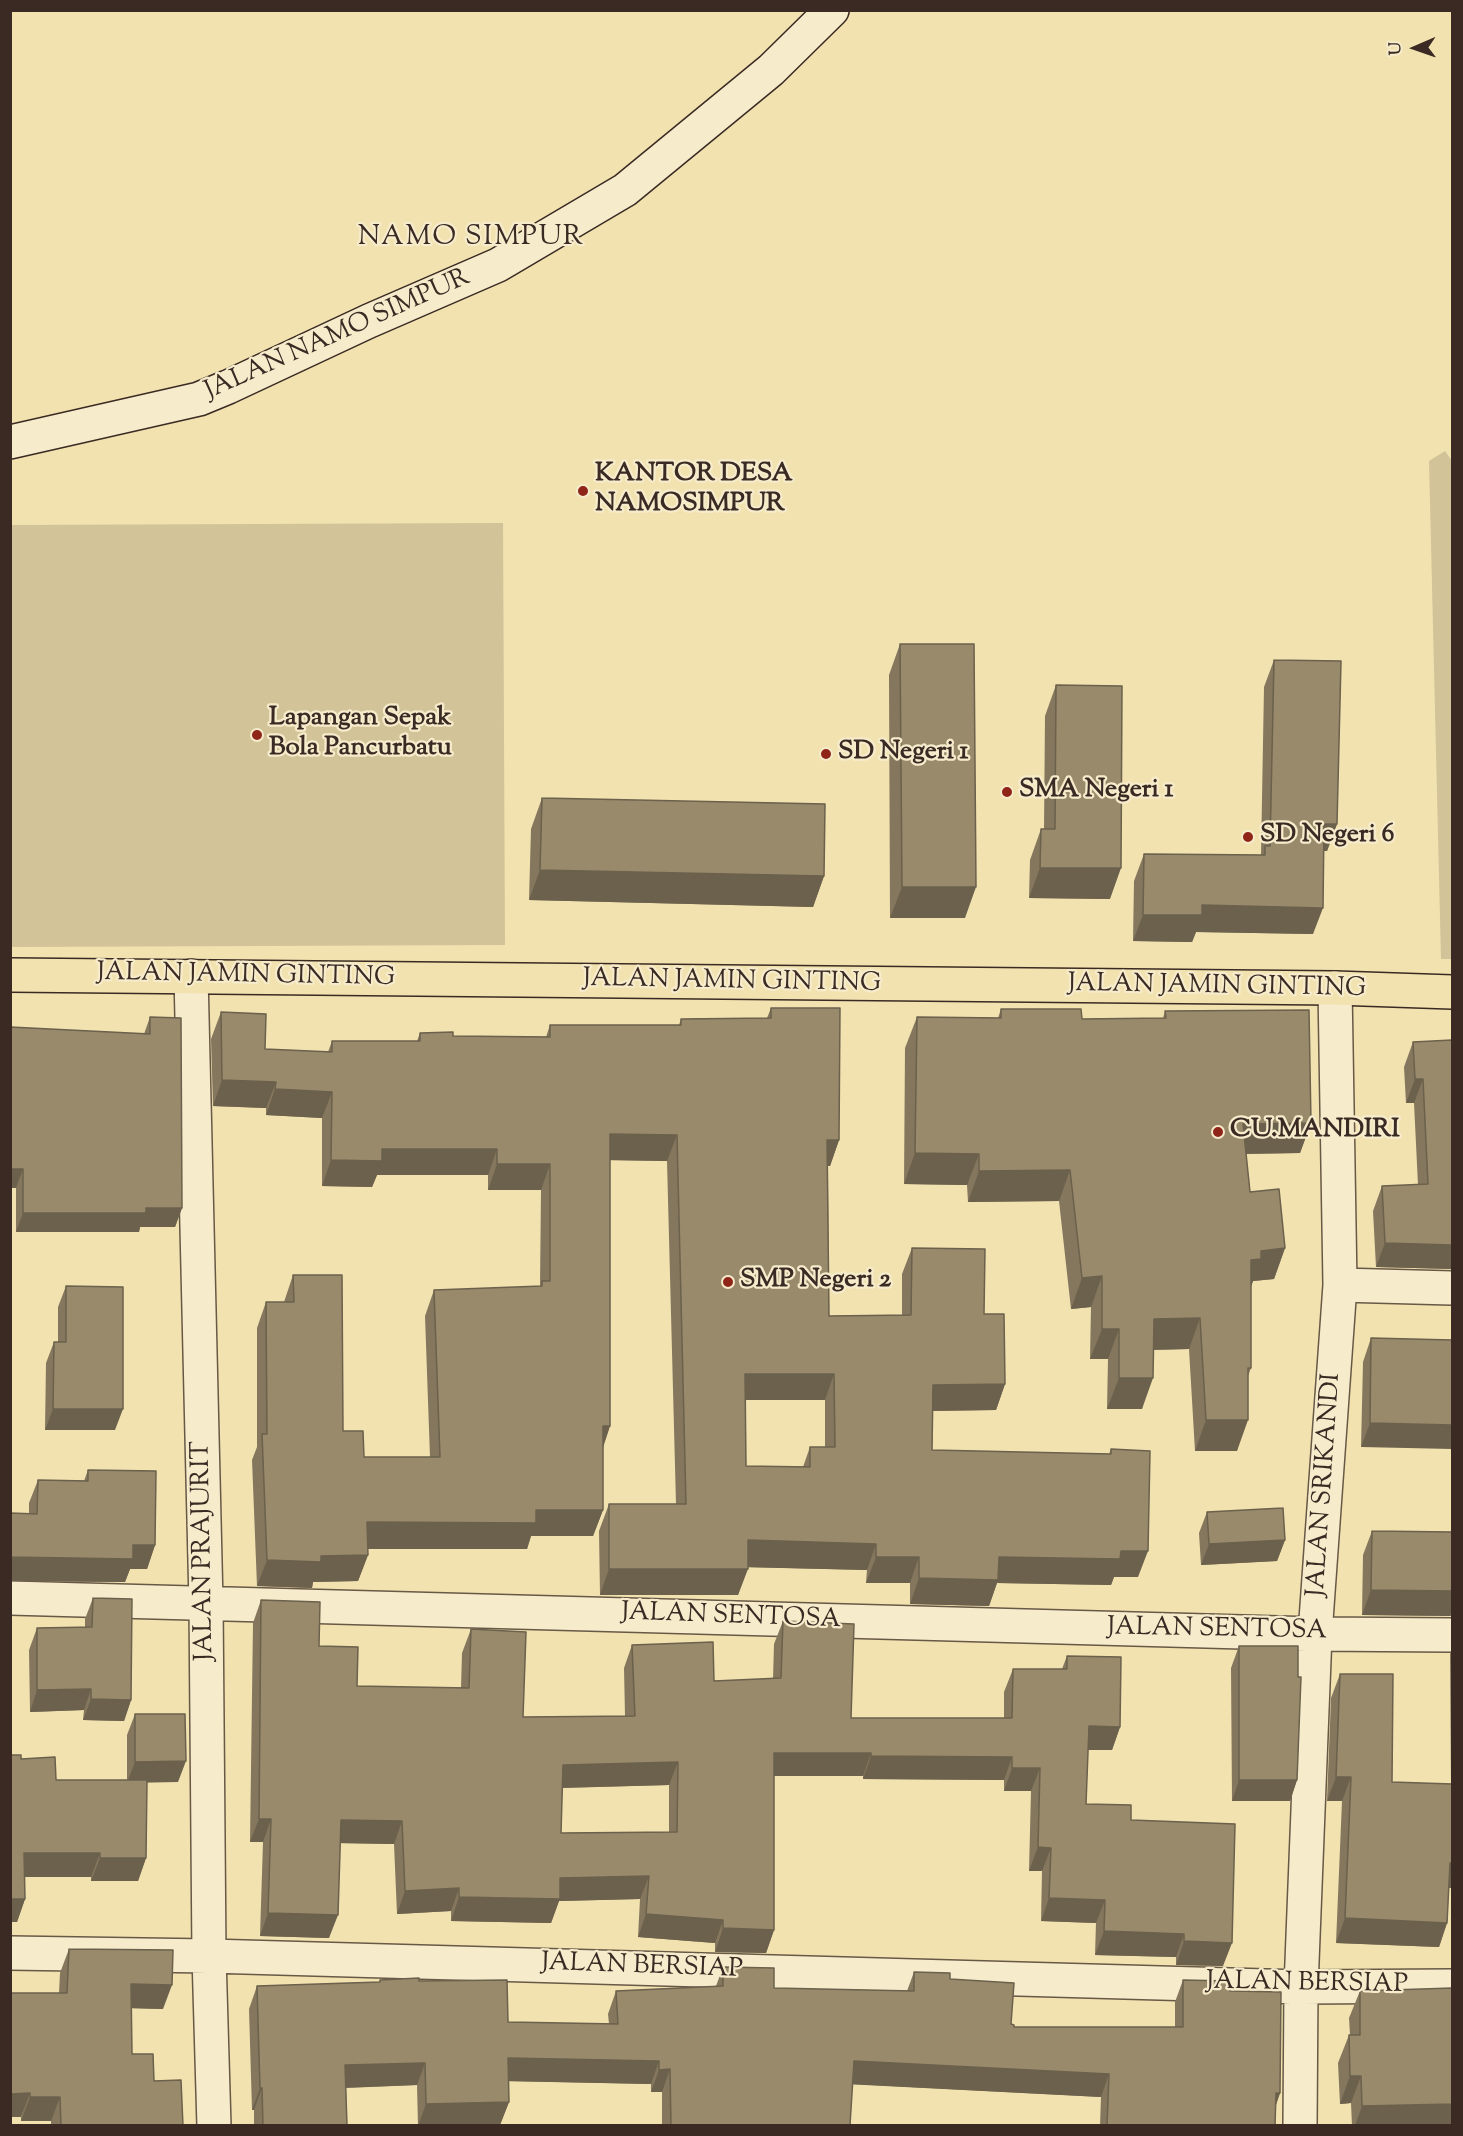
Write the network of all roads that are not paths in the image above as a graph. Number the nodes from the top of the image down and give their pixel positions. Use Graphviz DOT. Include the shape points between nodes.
graph roads {
  1 [pos="832,10"];
  2 [pos="10,442"];
  3 [pos="10,975"];
  4 [pos="191,976"];
  5 [pos="1335,988"];
  6 [pos="1452,992"];
  7 [pos="1340,1285"];
  8 [pos="1452,1288"];
  9 [pos="10,1598"];
  10 [pos="206,1603"];
  11 [pos="1315,1634"];
  12 [pos="1452,1635"];
  13 [pos="10,1953"];
  14 [pos="209,1956"];
  15 [pos="1452,1986"];
  16 [pos="1301,1987"];
  17 [pos="214,2126"];
  18 [pos="1299,2126"];
  1 -- 2 [label="street, JALAN NAMO SIMPUR" via="771,70 625,190 498,266 199,399"];
  3 -- 4 [label="highway, JALAN JAMIN GINTING"];
  4 -- 5 [label="highway, JALAN JAMIN GINTING"];
  4 -- 10 [label="street, JALAN PRAJURIT"];
  5 -- 6 [label="highway, JALAN JAMIN GINTING"];
  5 -- 7 [label="street, JALAN SRIKANDI"];
  7 -- 8 [label="street"];
  7 -- 11 [label="street, JALAN SRIKANDI"];
  9 -- 10 [label="street, JALAN SENTOSA"];
  10 -- 11 [label="street, JALAN SENTOSA"];
  10 -- 14 [label="street, JALAN PRAJURIT"];
  11 -- 12 [label="street, JALAN SENTOSA"];
  11 -- 16 [label="street, JALAN SRIKANDI"];
  13 -- 14 [label="street, JALAN BERSIAP"];
  14 -- 16 [label="street, JALAN BERSIAP"];
  14 -- 17 [label="street, JALAN PRAJURIT"];
  15 -- 16 [label="street, JALAN BERSIAP"];
  16 -- 18 [label="street, JALAN SRIKANDI"];
}
